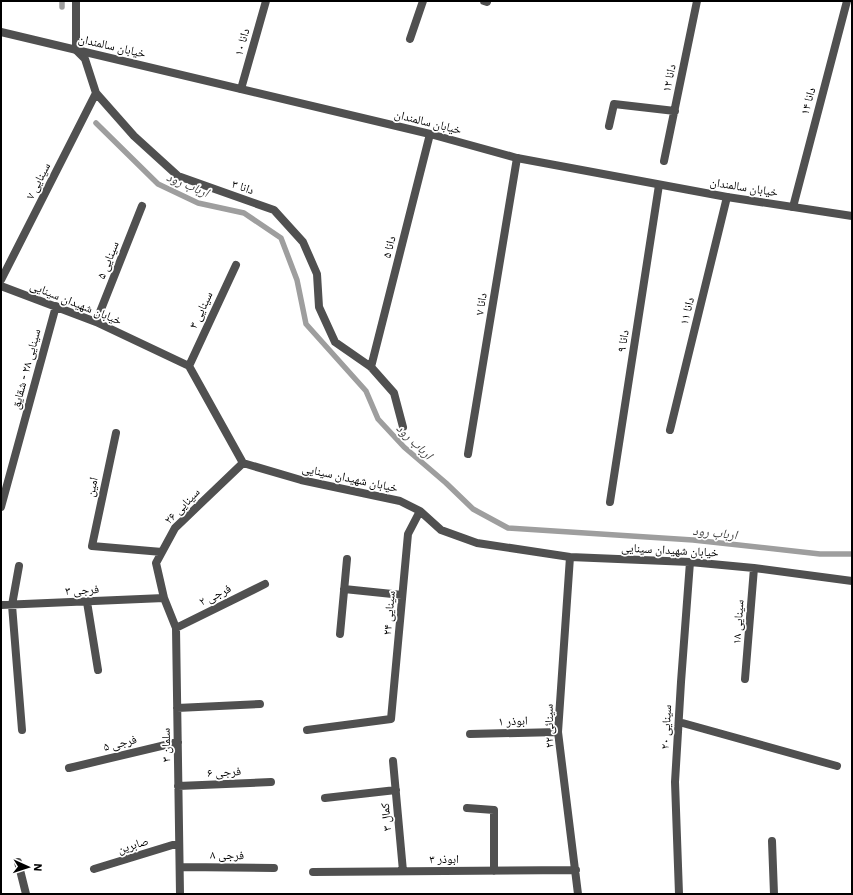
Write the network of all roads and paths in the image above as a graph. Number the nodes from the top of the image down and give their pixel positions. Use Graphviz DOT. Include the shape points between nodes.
graph roads {
  1 [pos="76,1"];
  2 [pos="266,1"];
  3 [pos="424,1"];
  4 [pos="697,1"];
  5 [pos="848,1"];
  6 [pos="852,2"];
  7 [pos="1,32"];
  8 [pos="410,39"];
  9 [pos="76,50"];
  10 [pos="241,89"];
  11 [pos="96,93"];
  12 [pos="675,111"];
  13 [pos="610,126"];
  14 [pos="430,134"];
  15 [pos="517,158"];
  16 [pos="664,161"];
  17 [pos="659,185"];
  18 [pos="727,197"];
  19 [pos="142,206"];
  20 [pos="792,207"];
  21 [pos="852,216"];
  22 [pos="236,265"];
  23 [pos="1,280"];
  24 [pos="1,286"];
  25 [pos="56,306"];
  26 [pos="96,322"];
  27 [pos="188,366"];
  28 [pos="371,367"];
  29 [pos="404,428"];
  30 [pos="670,430"];
  31 [pos="116,433"];
  32 [pos="468,454"];
  33 [pos="243,463"];
  34 [pos="610,502"];
  35 [pos="1,507"];
  36 [pos="420,511"];
  37 [pos="162,552"];
  38 [pos="570,557"];
  39 [pos="347,559"];
  40 [pos="690,562"];
  41 [pos="19,566"];
  42 [pos="754,568"];
  43 [pos="852,581"];
  44 [pos="265,584"];
  45 [pos="344,589"];
  46 [pos="402,595"];
  47 [pos="164,598"];
  48 [pos="87,602"];
  49 [pos="1,605"];
  50 [pos="12,605"];
  51 [pos="176,628"];
  52 [pos="340,634"];
  53 [pos="98,670"];
  54 [pos="745,679"];
  55 [pos="260,704"];
  56 [pos="177,708"];
  57 [pos="679,722"];
  58 [pos="22,730"];
  59 [pos="307,730"];
  60 [pos="558,732"];
  61 [pos="470,734"];
  62 [pos="178,742"];
  63 [pos="394,761"];
  64 [pos="837,766"];
  65 [pos="69,768"];
  66 [pos="271,782"];
  67 [pos="178,786"];
  68 [pos="396,790"];
  69 [pos="325,798"];
  70 [pos="467,808"];
  71 [pos="772,841"];
  72 [pos="179,843"];
  73 [pos="18,862"];
  74 [pos="180,867"];
  75 [pos="274,868"];
  76 [pos="94,869"];
  77 [pos="576,870"];
  78 [pos="403,871"];
  79 [pos="494,871"];
  80 [pos="313,872"];
  81 [pos="26,894"];
  82 [pos="180,894"];
  83 [pos="578,894"];
  84 [pos="679,894"];
  85 [pos="774,894"];
  1 -- 9 [label="street"];
  2 -- 10 [label="street, دانا ۱۰"];
  3 -- 8 [label="street"];
  4 -- 12 [label="street, دانا ۱۲"];
  5 -- 6 [label="street"];
  5 -- 20 [label="street, دانا ۱۴"];
  7 -- 9 [label="street, خیابان سالمندان"];
  9 -- 10 [label="street, خیابان سالمندان"];
  9 -- 11 [label="street, دانا ۳" via="85,59"];
  10 -- 14 [label="street, خیابان سالمندان"];
  11 -- 23 [label="street, سینایی ۷"];
  11 -- 28 [label="street, دانا ۳" via="134,136 178,176 274,210 303,242 317,274 319,307 335,342"];
  12 -- 13 [label="street" via="614,104"];
  12 -- 16 [label="street, دانا ۱۲"];
  14 -- 15 [label="street, خیابان سالمندان"];
  14 -- 28 [label="street, دانا ۵"];
  15 -- 17 [label="street, خیابان سالمندان"];
  15 -- 32 [label="street, دانا ۷"];
  17 -- 18 [label="street, خیابان سالمندان"];
  17 -- 34 [label="street, دانا ۹"];
  18 -- 20 [label="street, خیابان سالمندان"];
  18 -- 30 [label="street, دانا ۱۱"];
  19 -- 26 [label="street, سینایی ۵"];
  20 -- 21 [label="street, خیابان سالمندان"];
  22 -- 27 [label="street, سینایی ۳"];
  24 -- 25 [label="street, خیابان شهیدان سینایی"];
  25 -- 26 [label="street, خیابان شهیدان سینایی"];
  25 -- 35 [label="street, سینایی ۲۸ - شقایق"];
  26 -- 27 [label="street, خیابان شهیدان سینایی"];
  27 -- 33 [label="street"];
  28 -- 29 [label="street, دانا ۳" via="394,393"];
  31 -- 37 [label="street, امین" via="92,546"];
  33 -- 36 [label="street, خیابان شهیدان سینایی" via="301,480 400,501"];
  33 -- 37 [label="street, سینایی ۲۶" via="175,528"];
  36 -- 38 [label="street, خیابان شهیدان سینایی" via="441,530 477,543"];
  36 -- 46 [label="street, سینایی ۲۴" via="408,534"];
  37 -- 47 [label="street, سینایی ۲۶" via="156,563"];
  38 -- 40 [label="street, خیابان شهیدان سینایی"];
  38 -- 60 [label="street, سینائی ۲۲"];
  39 -- 45 [label="street"];
  40 -- 42 [label="street, خیابان شهیدان سینایی"];
  40 -- 57 [label="street, سینایی ۲۰"];
  41 -- 50 [label="street"];
  42 -- 43 [label="street, خیابان شهیدان سینایی"];
  42 -- 54 [label="street, سینایی ۱۸"];
  44 -- 51 [label="street, فرجی ۲"];
  45 -- 46 [label="street"];
  45 -- 52 [label="street"];
  46 -- 59 [label="street, سینایی ۲۴" via="391,719"];
  47 -- 48 [label="street, فرجی ۳"];
  47 -- 51 [label="street, سلمان ۳"];
  48 -- 50 [label="street, فرجی ۳"];
  48 -- 53 [label="street"];
  49 -- 50 [label="street, فرجی ۳"];
  50 -- 58 [label="street"];
  51 -- 56 [label="street, سلمان ۳"];
  55 -- 56 [label="street"];
  56 -- 62 [label="street, سلمان ۳"];
  57 -- 64 [label="street"];
  57 -- 84 [label="street, سینایی ۲۰" via="675,782"];
  60 -- 61 [label="street, ابوذر ۱"];
  60 -- 77 [label="street, سینائی ۲۲"];
  62 -- 65 [label="street, فرجی ۵"];
  62 -- 67 [label="street, سلمان ۳"];
  63 -- 68 [label="street, کمال ۳"];
  66 -- 67 [label="street, فرجی ۶"];
  67 -- 72 [label="street, سلمان ۳"];
  68 -- 69 [label="street"];
  68 -- 78 [label="street, کمال ۳"];
  70 -- 79 [label="street" via="494,810"];
  71 -- 85 [label="street"];
  72 -- 74 [label="street, سلمان ۳"];
  72 -- 76 [label="street, صابرین"];
  73 -- 81 [label="street"];
  74 -- 75 [label="street, فرجی ۸"];
  74 -- 82 [label="street, سلمان ۳"];
  77 -- 79 [label="street, ابوذر ۳"];
  77 -- 83 [label="street, سینائی ۲۲"];
  78 -- 79 [label="street, ابوذر ۳"];
  78 -- 80 [label="street, ابوذر ۳"];
}
